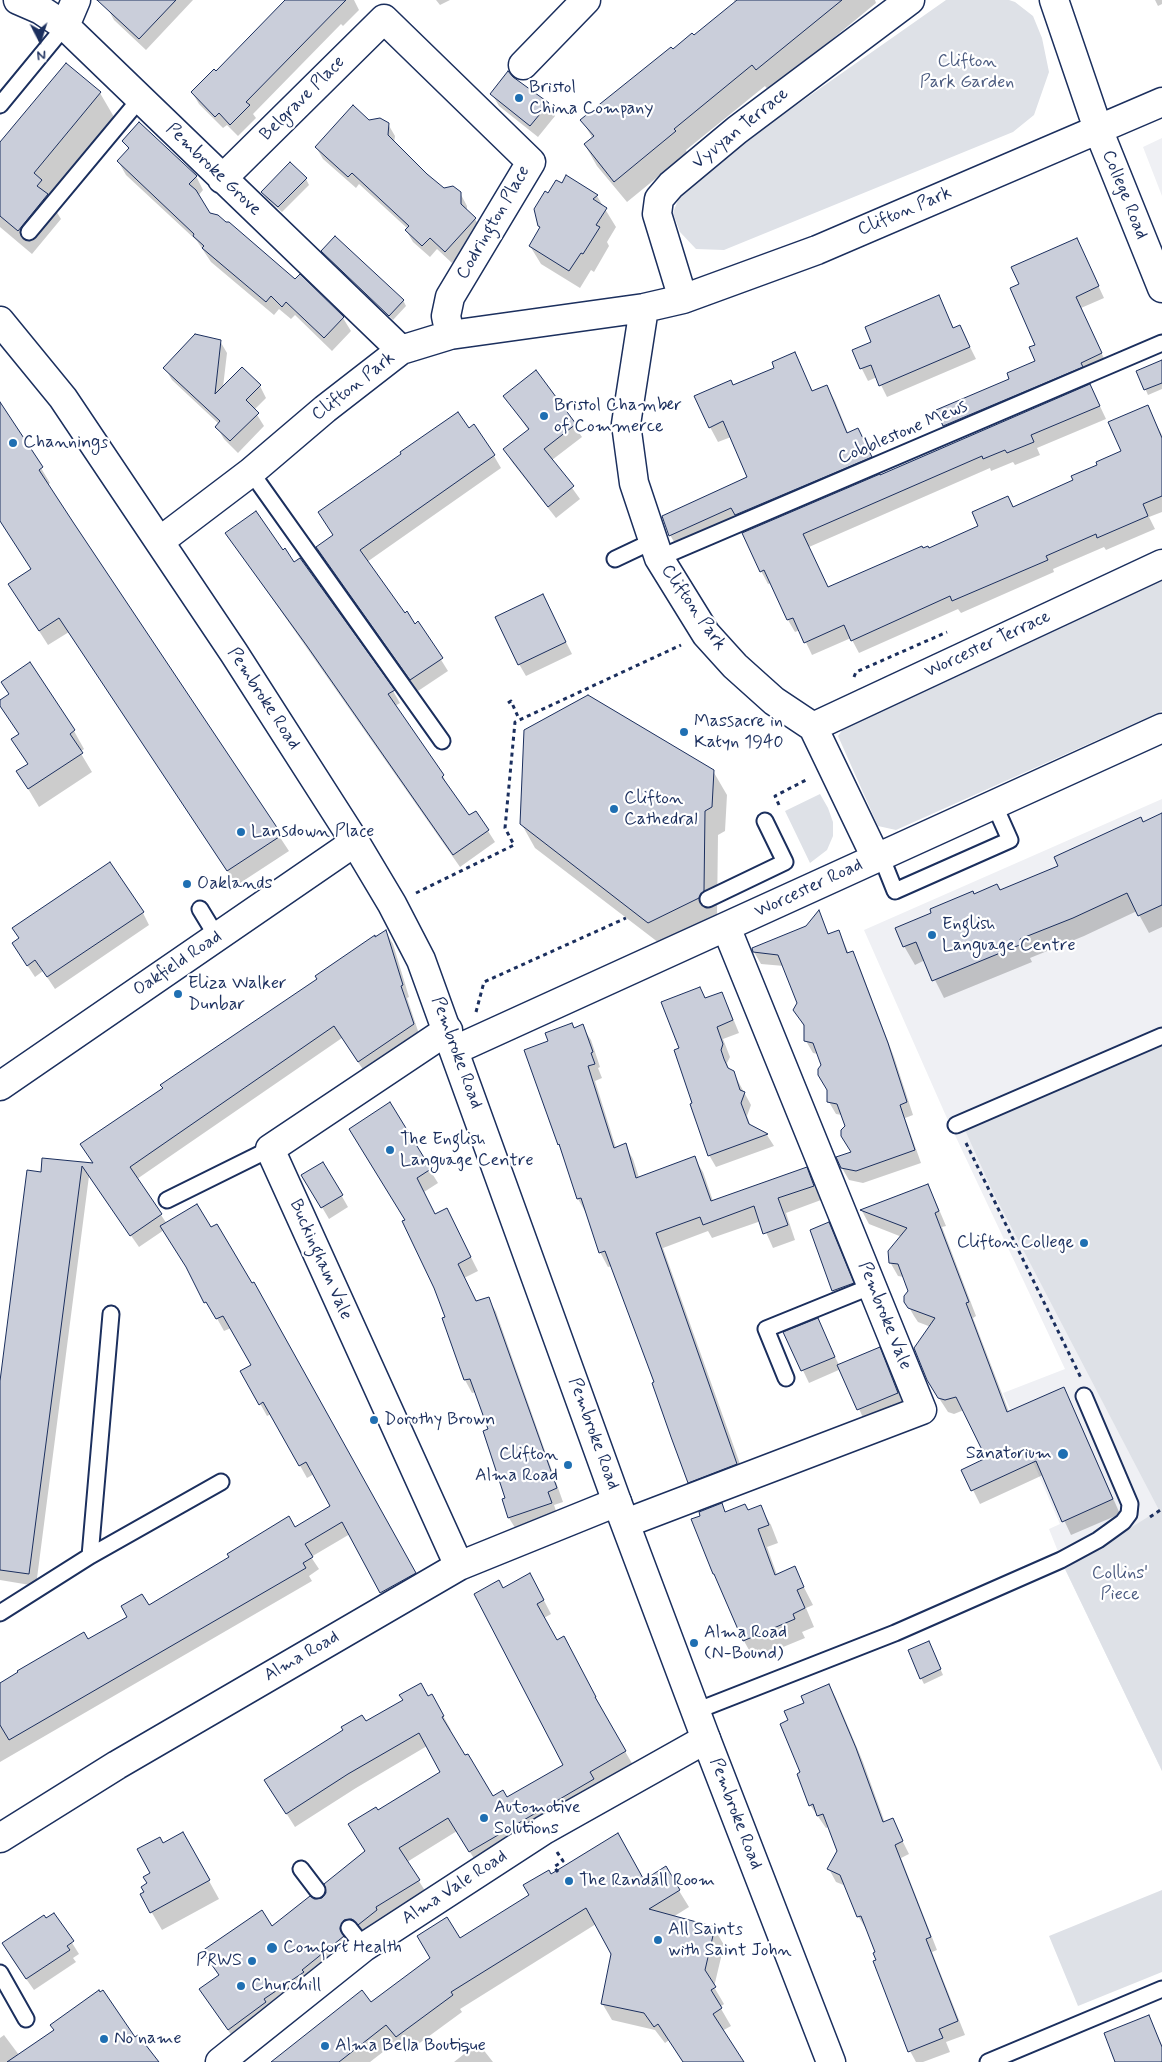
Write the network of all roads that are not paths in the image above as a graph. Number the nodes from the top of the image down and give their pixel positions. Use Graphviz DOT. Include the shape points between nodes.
graph roads {
  1 [pos="18,0"];
  2 [pos="76,0"];
  3 [pos="586,0"];
  4 [pos="910,0"];
  5 [pos="1054,0"];
  6 [pos="384,20"];
  7 [pos="64,26"];
  8 [pos="523,64"];
  9 [pos="139,100"];
  10 [pos="1162,102"];
  11 [pos="0,105"];
  12 [pos="1098,129"];
  13 [pos="222,179"];
  14 [pos="29,232"];
  15 [pos="1162,288"];
  16 [pos="683,299"];
  17 [pos="644,308"];
  18 [pos="0,320"];
  19 [pos="450,335"];
  20 [pos="1162,343"];
  21 [pos="401,350"];
  22 [pos="251,472"];
  23 [pos="160,541"];
  24 [pos="656,550"];
  25 [pos="615,558"];
  26 [pos="1162,564"];
  27 [pos="813,727"];
  28 [pos="1162,728"];
  29 [pos="442,741"];
  30 [pos="994,804"];
  31 [pos="765,821"];
  32 [pos="355,842"];
  33 [pos="879,857"];
  34 [pos="708,899"];
  35 [pos="200,909"];
  36 [pos="726,927"];
  37 [pos="217,937"];
  38 [pos="1162,1036"];
  39 [pos="452,1040"];
  40 [pos="0,1086"];
  41 [pos="956,1124"];
  42 [pos="270,1149"];
  43 [pos="167,1200"];
  44 [pos="872,1286"];
  45 [pos="111,1314"];
  46 [pos="786,1378"];
  47 [pos="1084,1396"];
  48 [pos="221,1482"];
  49 [pos="621,1513"];
  50 [pos="90,1556"];
  51 [pos="458,1566"];
  52 [pos="0,1613"];
  53 [pos="696,1711"];
  54 [pos="706,1739"];
  55 [pos="0,1838"];
  56 [pos="301,1869"];
  57 [pos="317,1890"];
  58 [pos="0,1973"];
  59 [pos="1162,1990"];
  60 [pos="26,2019"];
  61 [pos="220,2062"];
  62 [pos="831,2062"];
  63 [pos="988,2062"];
  1 -- 7 [label="street, Pembroke Grove" via="41,10"];
  2 -- 7 [label="street"];
  3 -- 8 [label="street"];
  4 -- 16 [label="street, Vyvyan Terrace" via="736,130 659,199 657,214"];
  5 -- 12 [label="street, College Road"];
  6 -- 13 [label="street, Belgrave Place"];
  6 -- 19 [label="street, Codrington Place" via="531,162 450,297 446,316"];
  7 -- 9 [label="street, Pembroke Grove"];
  7 -- 11 [label="lane"];
  9 -- 13 [label="street, Pembroke Grove"];
  9 -- 14 [label="lane"];
  10 -- 12 [label="street, Clifton Park"];
  12 -- 15 [label="street, College Road"];
  12 -- 16 [label="street, Clifton Park" via="817,250"];
  13 -- 21 [label="street, Pembroke Grove"];
  16 -- 17 [label="street, Clifton Park"];
  17 -- 19 [label="street, Clifton Park"];
  17 -- 24 [label="street, Clifton Park" via="626,424 634,484"];
  18 -- 23 [label="street, Pembroke Road" via="63,398"];
  19 -- 21 [label="street, Clifton Park"];
  20 -- 24 [label="lane, Cobblestone Mews"];
  21 -- 22 [label="street, Clifton Park"];
  22 -- 23 [label="street, Clifton Park"];
  22 -- 29 [label="lane"];
  23 -- 32 [label="street, Pembroke Road"];
  24 -- 25 [label="lane, Cobblestone Mews"];
  24 -- 27 [label="street, Clifton Park" via="706,634 774,701"];
  26 -- 27 [label="street, Worcester Terrace"];
  27 -- 33 [label="street"];
  28 -- 30 [label="street, Worcester Road"];
  30 -- 33 [label="street, Worcester Road"];
  30 -- 33 [label="lane" via="1010,840 895,891"];
  31 -- 34 [label="lane" via="785,862"];
  32 -- 37 [label="street, Oakfield Road"];
  32 -- 39 [label="street, Pembroke Road" via="421,960"];
  33 -- 36 [label="street, Worcester Road"];
  35 -- 37 [label="lane"];
  36 -- 39 [label="street, Worcester Road"];
  36 -- 44 [label="street, Pembroke Vale"];
  37 -- 40 [label="street, Oakfield Road"];
  38 -- 41 [label="lane"];
  39 -- 42 [label="street"];
  39 -- 49 [label="street, Pembroke Road"];
  42 -- 43 [label="lane"];
  42 -- 51 [label="street, Buckingham Vale"];
  44 -- 46 [label="lane" via="766,1329"];
  44 -- 49 [label="street, Pembroke Vale" via="922,1410"];
  45 -- 50 [label="lane"];
  47 -- 53 [label="lane" via="1130,1504 1129,1514 1123,1522 1061,1560 895,1633"];
  48 -- 50 [label="lane"];
  49 -- 51 [label="street, Alma Road"];
  49 -- 53 [label="street, Pembroke Road"];
  50 -- 52 [label="lane"];
  51 -- 55 [label="street, Alma Road" via="117,1765"];
  53 -- 54 [label="street, Pembroke Road"];
  54 -- 61 [label="street, Alma Vale Road" via="356,1937"];
  54 -- 62 [label="street, Pembroke Road"];
  56 -- 57 [label="lane"];
  58 -- 60 [label="lane"];
  59 -- 63 [label="lane"];
}
